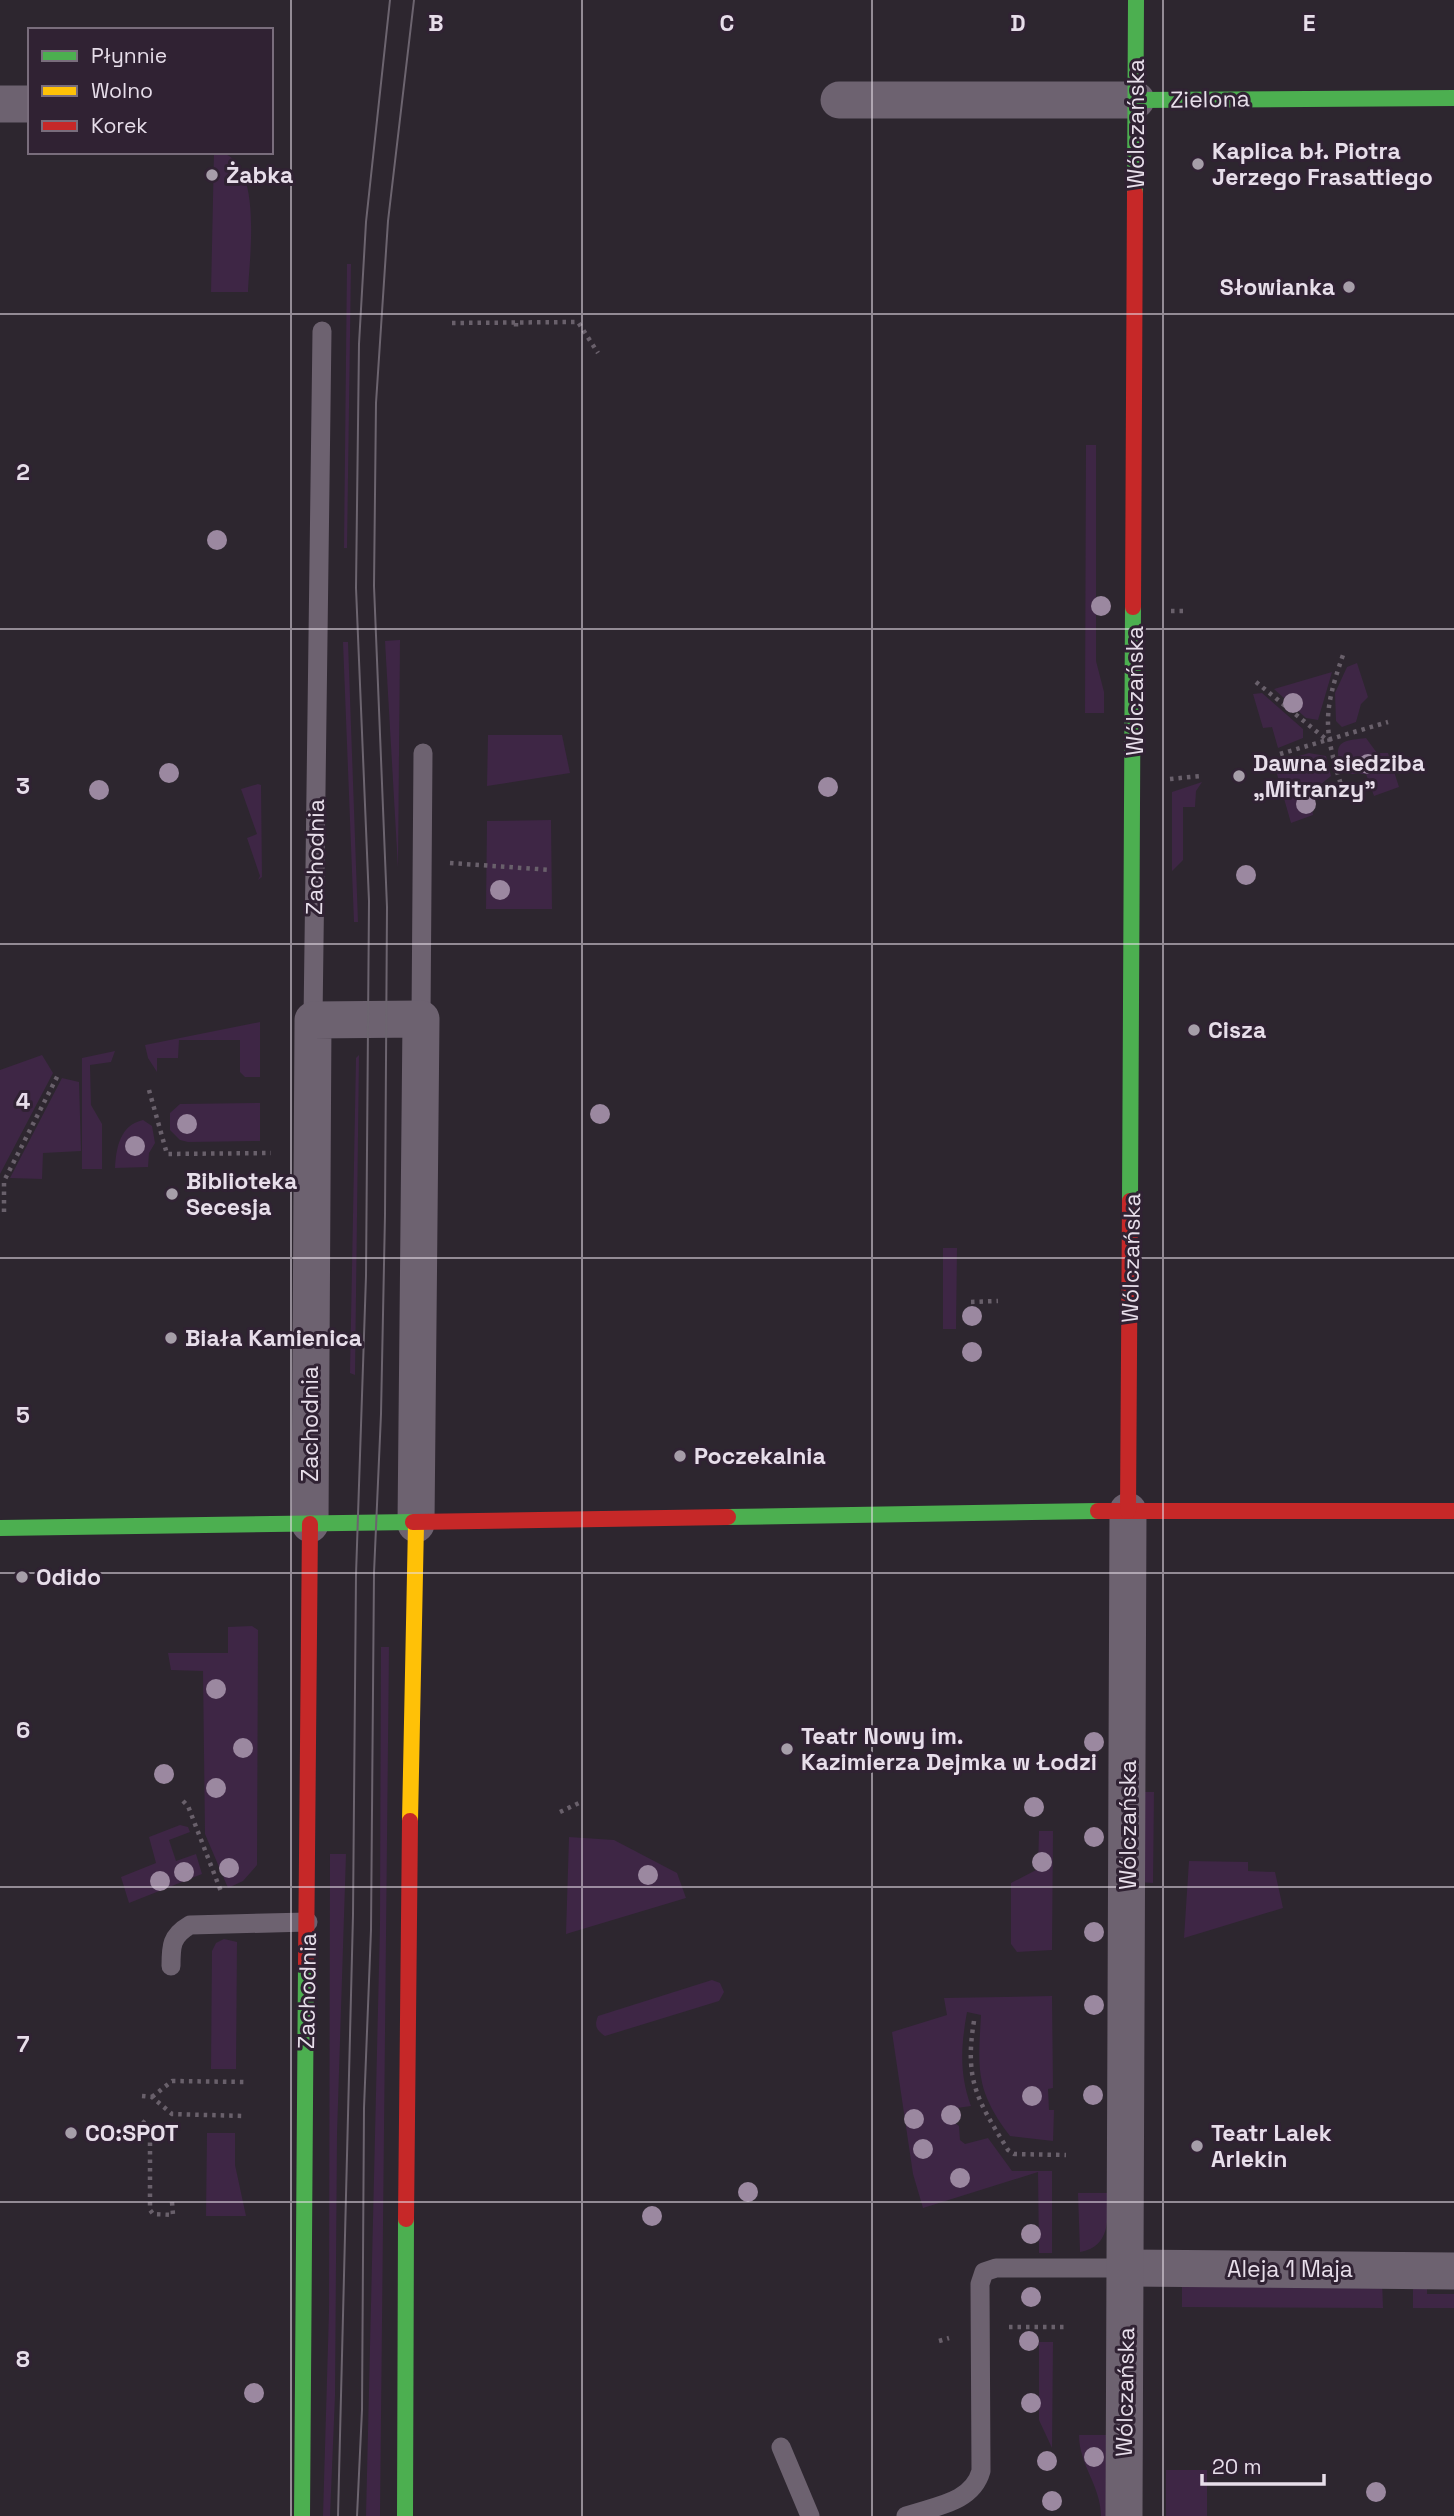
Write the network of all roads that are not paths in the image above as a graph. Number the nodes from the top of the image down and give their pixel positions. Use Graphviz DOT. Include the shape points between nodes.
graph roads {
  1 [pos="1136,0"];
  2 [pos="1454,98"];
  3 [pos="839,100"];
  4 [pos="1136,100"];
  5 [pos="0,104"];
  6 [pos="28,104"];
  7 [pos="322,331"];
  8 [pos="423,754"];
  9 [pos="421,1019"];
  10 [pos="313,1020"];
  11 [pos="1128,1511"];
  12 [pos="1454,1511"];
  13 [pos="310,1524"];
  14 [pos="415,1524"];
  15 [pos="0,1528"];
  16 [pos="308,1922"];
  17 [pos="172,1966"];
  18 [pos="1127,2268"];
  19 [pos="1454,2271"];
  20 [pos="781,2447"];
  21 [pos="302,2516"];
  22 [pos="405,2516"];
  23 [pos="810,2516"];
  24 [pos="906,2516"];
  25 [pos="1124,2516"];
  1 -- 4 [label="main road, Wólczańska"];
  2 -- 4 [label="main road, Zielona"];
  3 -- 4 [label="street, Zielona"];
  4 -- 11 [label="main road, Wólczańska"];
  5 -- 6 [label="street"];
  7 -- 10 [label="lane, Zachodnia"];
  8 -- 9 [label="lane"];
  9 -- 10 [label="street"];
  9 -- 14 [label="street"];
  10 -- 13 [label="street, Zachodnia"];
  11 -- 12 [label="main road"];
  11 -- 14 [label="main road"];
  11 -- 18 [label="street, Wólczańska"];
  13 -- 14 [label="main road"];
  13 -- 15 [label="main road"];
  13 -- 16 [label="main road, Zachodnia"];
  14 -- 22 [label="main road" via="407,1950"];
  16 -- 17 [label="lane" via="190,1925 171,1943"];
  16 -- 21 [label="main road, Zachodnia"];
  18 -- 19 [label="street, Aleja 1 Maja"];
  18 -- 24 [label="lane" via="996,2268 984,2272 980,2284 981,2471 977,2486 966,2496"];
  18 -- 25 [label="street, Wólczańska"];
  20 -- 23 [label="lane"];
}
